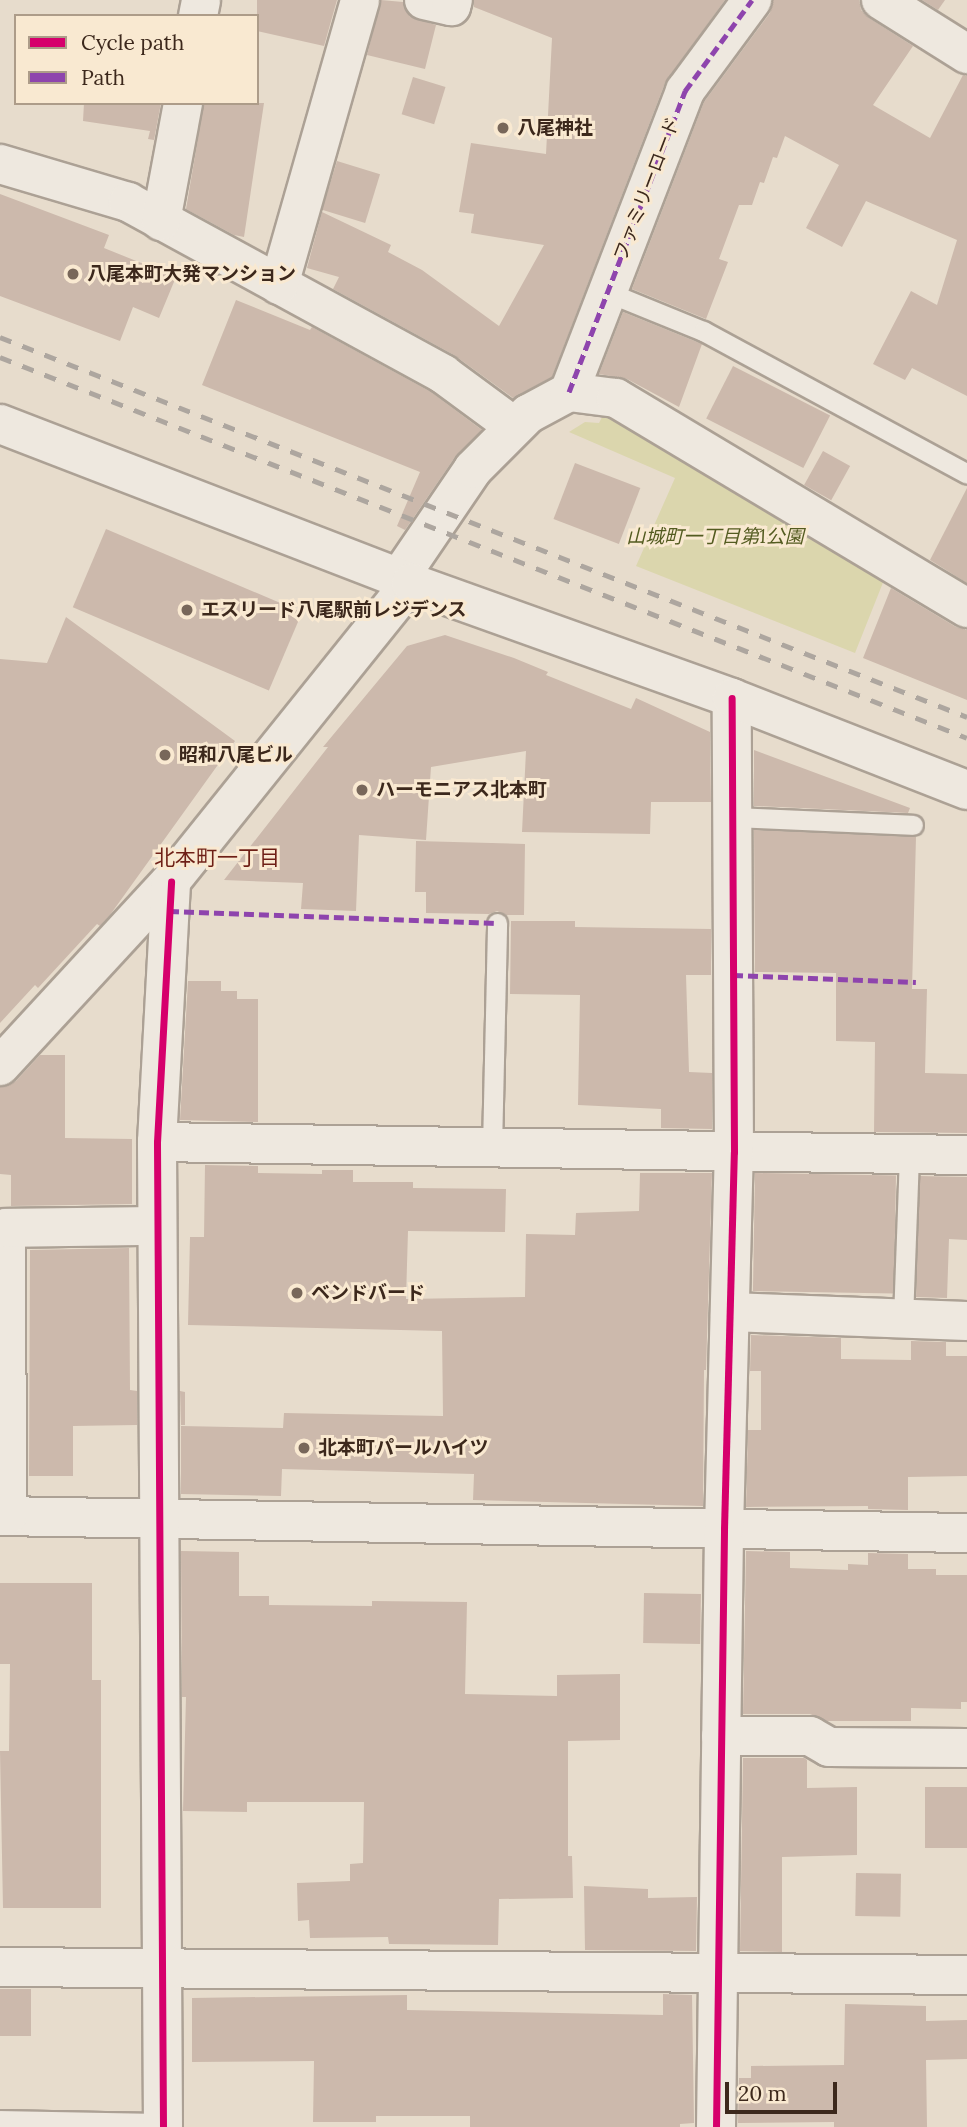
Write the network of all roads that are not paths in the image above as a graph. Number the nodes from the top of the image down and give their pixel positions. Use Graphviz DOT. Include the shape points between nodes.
graph roads {
  1 [pos="360,0"];
  2 [pos="424,0"];
  3 [pos="453,0"];
  4 [pos="752,0"];
  5 [pos="881,0"];
  6 [pos="967,54"];
  7 [pos="183,105"];
  8 [pos="0,164"];
  9 [pos="161,220"];
  10 [pos="279,285"];
  11 [pos="607,292"];
  12 [pos="569,392"];
  13 [pos="0,424"];
  14 [pos="514,428"];
  15 [pos="967,474"];
  16 [pos="405,581"];
  17 [pos="967,608"];
  18 [pos="732,698"];
  19 [pos="967,790"];
  20 [pos="732,817"];
  21 [pos="913,825"];
  22 [pos="171,881"];
  23 [pos="497,923"];
  24 [pos="0,1066"];
  25 [pos="157,1142"];
  26 [pos="492,1148"];
  27 [pos="734,1152"];
  28 [pos="909,1154"];
  29 [pos="967,1155"];
  30 [pos="157,1226"];
  31 [pos="730,1312"];
  32 [pos="902,1319"];
  33 [pos="967,1321"];
  34 [pos="4,1516"];
  35 [pos="157,1517"];
  36 [pos="724,1529"];
  37 [pos="967,1533"];
  38 [pos="721,1735"];
  39 [pos="967,1748"];
  40 [pos="0,1967"];
  41 [pos="161,1969"];
  42 [pos="717,1972"];
  43 [pos="967,1975"];
  44 [pos="0,2120"];
  45 [pos="163,2125"];
  46 [pos="716,2127"];
  1 -- 10 [label="street"];
  2 -- 3 [label="street" via="451,6"];
  4 -- 11 [label="street, ファミリーロード" via="685,91"];
  5 -- 6 [label="street"];
  7 -- 9 [label="street"];
  8 -- 9 [label="street" via="128,202"];
  9 -- 10 [label="street"];
  10 -- 14 [label="street" via="443,374"];
  11 -- 12 [label="street, ファミリーロード"];
  11 -- 15 [label="lane" via="704,331"];
  12 -- 14 [label="street" via="528,414"];
  12 -- 17 [label="street" via="615,398"];
  13 -- 16 [label="street"];
  14 -- 16 [label="street" via="473,469"];
  16 -- 18 [label="street"];
  16 -- 22 [label="street"];
  18 -- 19 [label="street"];
  18 -- 20 [label="street"];
  20 -- 21 [label="lane"];
  20 -- 27 [label="street"];
  22 -- 24 [label="street"];
  22 -- 25 [label="street"];
  23 -- 26 [label="lane"];
  25 -- 26 [label="street"];
  25 -- 30 [label="street"];
  26 -- 27 [label="street"];
  27 -- 28 [label="street"];
  27 -- 31 [label="street"];
  28 -- 29 [label="street"];
  28 -- 32 [label="lane"];
  30 -- 34 [label="street" via="6,1228"];
  30 -- 35 [label="street"];
  31 -- 32 [label="street"];
  31 -- 36 [label="street"];
  32 -- 33 [label="street"];
  34 -- 35 [label="street"];
  35 -- 36 [label="street"];
  35 -- 41 [label="street"];
  36 -- 37 [label="street"];
  36 -- 38 [label="street"];
  38 -- 39 [label="street" via="810,1737 829,1747"];
  38 -- 42 [label="street"];
  40 -- 41 [label="street"];
  41 -- 42 [label="street"];
  41 -- 45 [label="street"];
  42 -- 43 [label="street"];
  42 -- 46 [label="street"];
  44 -- 45 [label="lane"];
}
